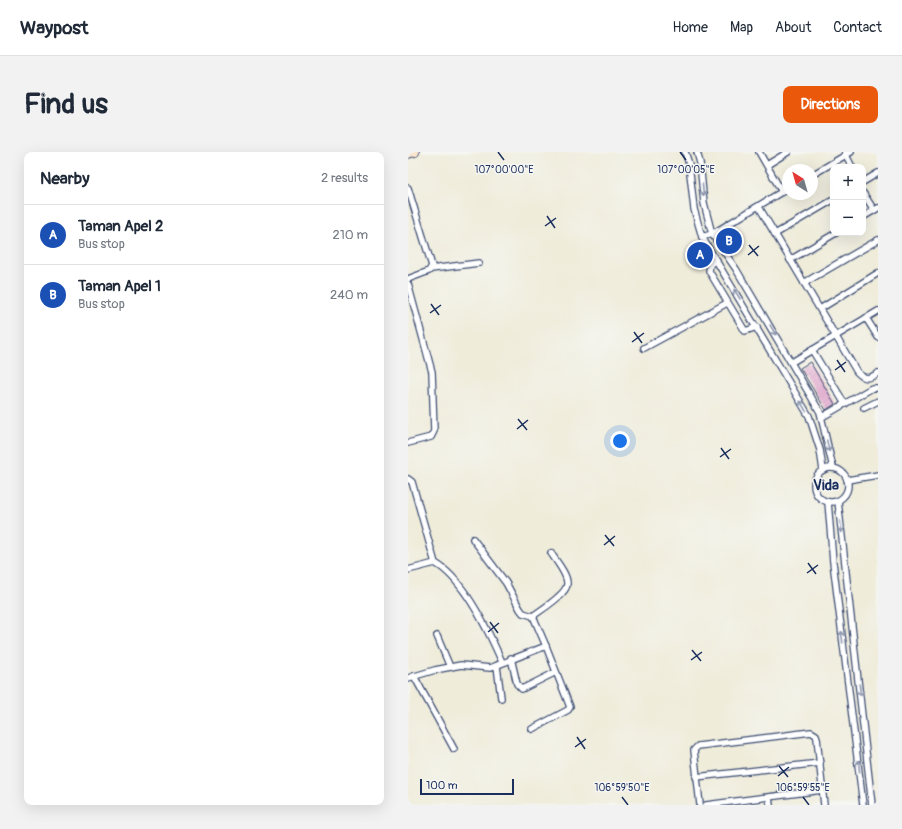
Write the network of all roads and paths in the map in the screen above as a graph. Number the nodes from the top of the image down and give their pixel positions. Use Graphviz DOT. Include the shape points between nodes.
graph roads {
  1 [pos="415,152"];
  2 [pos="685,152"];
  3 [pos="697,152"];
  4 [pos="759,152"];
  5 [pos="788,152"];
  6 [pos="847,153"];
  7 [pos="408,154"];
  8 [pos="851,164"];
  9 [pos="767,165"];
  10 [pos="818,171"];
  11 [pos="878,173"];
  12 [pos="866,180"];
  13 [pos="782,186"];
  14 [pos="408,188"];
  15 [pos="782,192"];
  16 [pos="866,197"];
  17 [pos="830,202"];
  18 [pos="759,207"];
  19 [pos="876,209"];
  20 [pos="866,215"];
  21 [pos="712,234"];
  22 [pos="775,234"];
  23 [pos="831,236"];
  24 [pos="702,237"];
  25 [pos="878,240"];
  26 [pos="717,260"];
  27 [pos="790,260"];
  28 [pos="479,262"];
  29 [pos="431,269"];
  30 [pos="878,273"];
  31 [pos="408,279"];
  32 [pos="804,283"];
  33 [pos="408,284"];
  34 [pos="727,303"];
  35 [pos="820,309"];
  36 [pos="878,311"];
  37 [pos="866,318"];
  38 [pos="757,327"];
  39 [pos="835,337"];
  40 [pos="878,337"];
  41 [pos="644,348"];
  42 [pos="812,350"];
  43 [pos="792,362"];
  44 [pos="878,373"];
  45 [pos="878,388"];
  46 [pos="878,401"];
  47 [pos="845,404"];
  48 [pos="864,408"];
  49 [pos="822,418"];
  50 [pos="812,424"];
  51 [pos="408,443"];
  52 [pos="833,468"];
  53 [pos="823,470"];
  54 [pos="878,475"];
  55 [pos="408,479"];
  56 [pos="847,480"];
  57 [pos="838,501"];
  58 [pos="828,502"];
  59 [pos="473,539"];
  60 [pos="551,553"];
  61 [pos="435,563"];
  62 [pos="408,570"];
  63 [pos="533,616"];
  64 [pos="437,636"];
  65 [pos="546,646"];
  66 [pos="511,658"];
  67 [pos="500,664"];
  68 [pos="450,667"];
  69 [pos="556,672"];
  70 [pos="414,676"];
  71 [pos="408,678"];
  72 [pos="501,698"];
  73 [pos="532,729"];
  74 [pos="454,749"];
  75 [pos="820,763"];
  76 [pos="696,777"];
  77 [pos="822,790"];
  78 [pos="769,797"];
  79 [pos="700,805"];
  80 [pos="706,805"];
  81 [pos="770,805"];
  82 [pos="824,805"];
  83 [pos="863,805"];
  84 [pos="872,805"];
  1 -- 7 [label="main road"];
  2 -- 24 [label="street" via="689,164 694,209"];
  3 -- 21 [label="street, one-way" via="704,203"];
  4 -- 9 [label="street"];
  5 -- 9 [label="street"];
  6 -- 8 [label="street"];
  6 -- 10 [label="street"];
  9 -- 13 [label="street"];
  11 -- 12 [label="street"];
  14 -- 29 [label="street" via="432,261"];
  15 -- 18 [label="street"];
  16 -- 19 [label="street"];
  17 -- 22 [label="street"];
  18 -- 21 [label="street"];
  18 -- 22 [label="street"];
  19 -- 20 [label="street"];
  21 -- 24 [label="street"];
  21 -- 43 [label="street, one-way"];
  22 -- 27 [label="street"];
  23 -- 27 [label="street"];
  24 -- 26 [label="street"];
  25 -- 32 [label="street"];
  26 -- 34 [label="street" via="710,264 709,271"];
  38 -- 26 [label="street, one-way"];
  27 -- 32 [label="street"];
  28 -- 29 [label="street"];
  29 -- 31 [label="street"];
  30 -- 35 [label="street"];
  32 -- 35 [label="street"];
  33 -- 51 [label="street" via="432,372 434,430 431,437"];
  34 -- 38 [label="street" via="745,331"];
  34 -- 41 [label="street"];
  35 -- 39 [label="street"];
  36 -- 37 [label="street"];
  37 -- 39 [label="street"];
  37 -- 40 [label="street"];
  50 -- 38 [label="street, one-way"];
  39 -- 42 [label="street"];
  39 -- 44 [label="street" via="861,376 868,379"];
  42 -- 43 [label="street"];
  42 -- 47 [label="street"];
  43 -- 49 [label="street"];
  45 -- 47 [label="street" via="872,388"];
  46 -- 48 [label="street"];
  47 -- 49 [label="street"];
  49 -- 50 [label="street"];
  49 -- 52 [label="street, one-way"];
  50 -- 53 [label="street"];
  52 -- 53 [label="street"];
  52 -- 56 [label="street" via="842,472"];
  53 -- 58 [label="street" via="816,476 814,485 816,495"];
  54 -- 56 [label="street"];
  55 -- 61 [label="street" via="412,482"];
  56 -- 57 [label="street" via="847,490"];
  57 -- 58 [label="street"];
  57 -- 84 [label="street, one-way"];
  83 -- 58 [label="street, one-way"];
  59 -- 63 [label="street" via="506,583 520,609"];
  60 -- 63 [label="street" via="566,579 566,587 561,595"];
  61 -- 62 [label="street"];
  61 -- 67 [label="street" via="448,573 475,609 488,631"];
  63 -- 65 [label="street"];
  64 -- 68 [label="street"];
  65 -- 66 [label="street"];
  65 -- 69 [label="street"];
  66 -- 67 [label="street"];
  66 -- 69 [label="street" via="518,684 522,689"];
  67 -- 68 [label="street" via="490,668 461,665"];
  67 -- 72 [label="street"];
  68 -- 70 [label="street"];
  69 -- 73 [label="street" via="570,707"];
  70 -- 71 [label="street"];
  70 -- 74 [label="street"];
  75 -- 76 [label="street"];
  75 -- 76 [label="street" via="816,735 809,732 698,746 694,750"];
  75 -- 77 [label="street"];
  76 -- 79 [label="street"];
  77 -- 78 [label="street"];
  77 -- 82 [label="street"];
  78 -- 80 [label="street"];
  78 -- 81 [label="street"];
}
